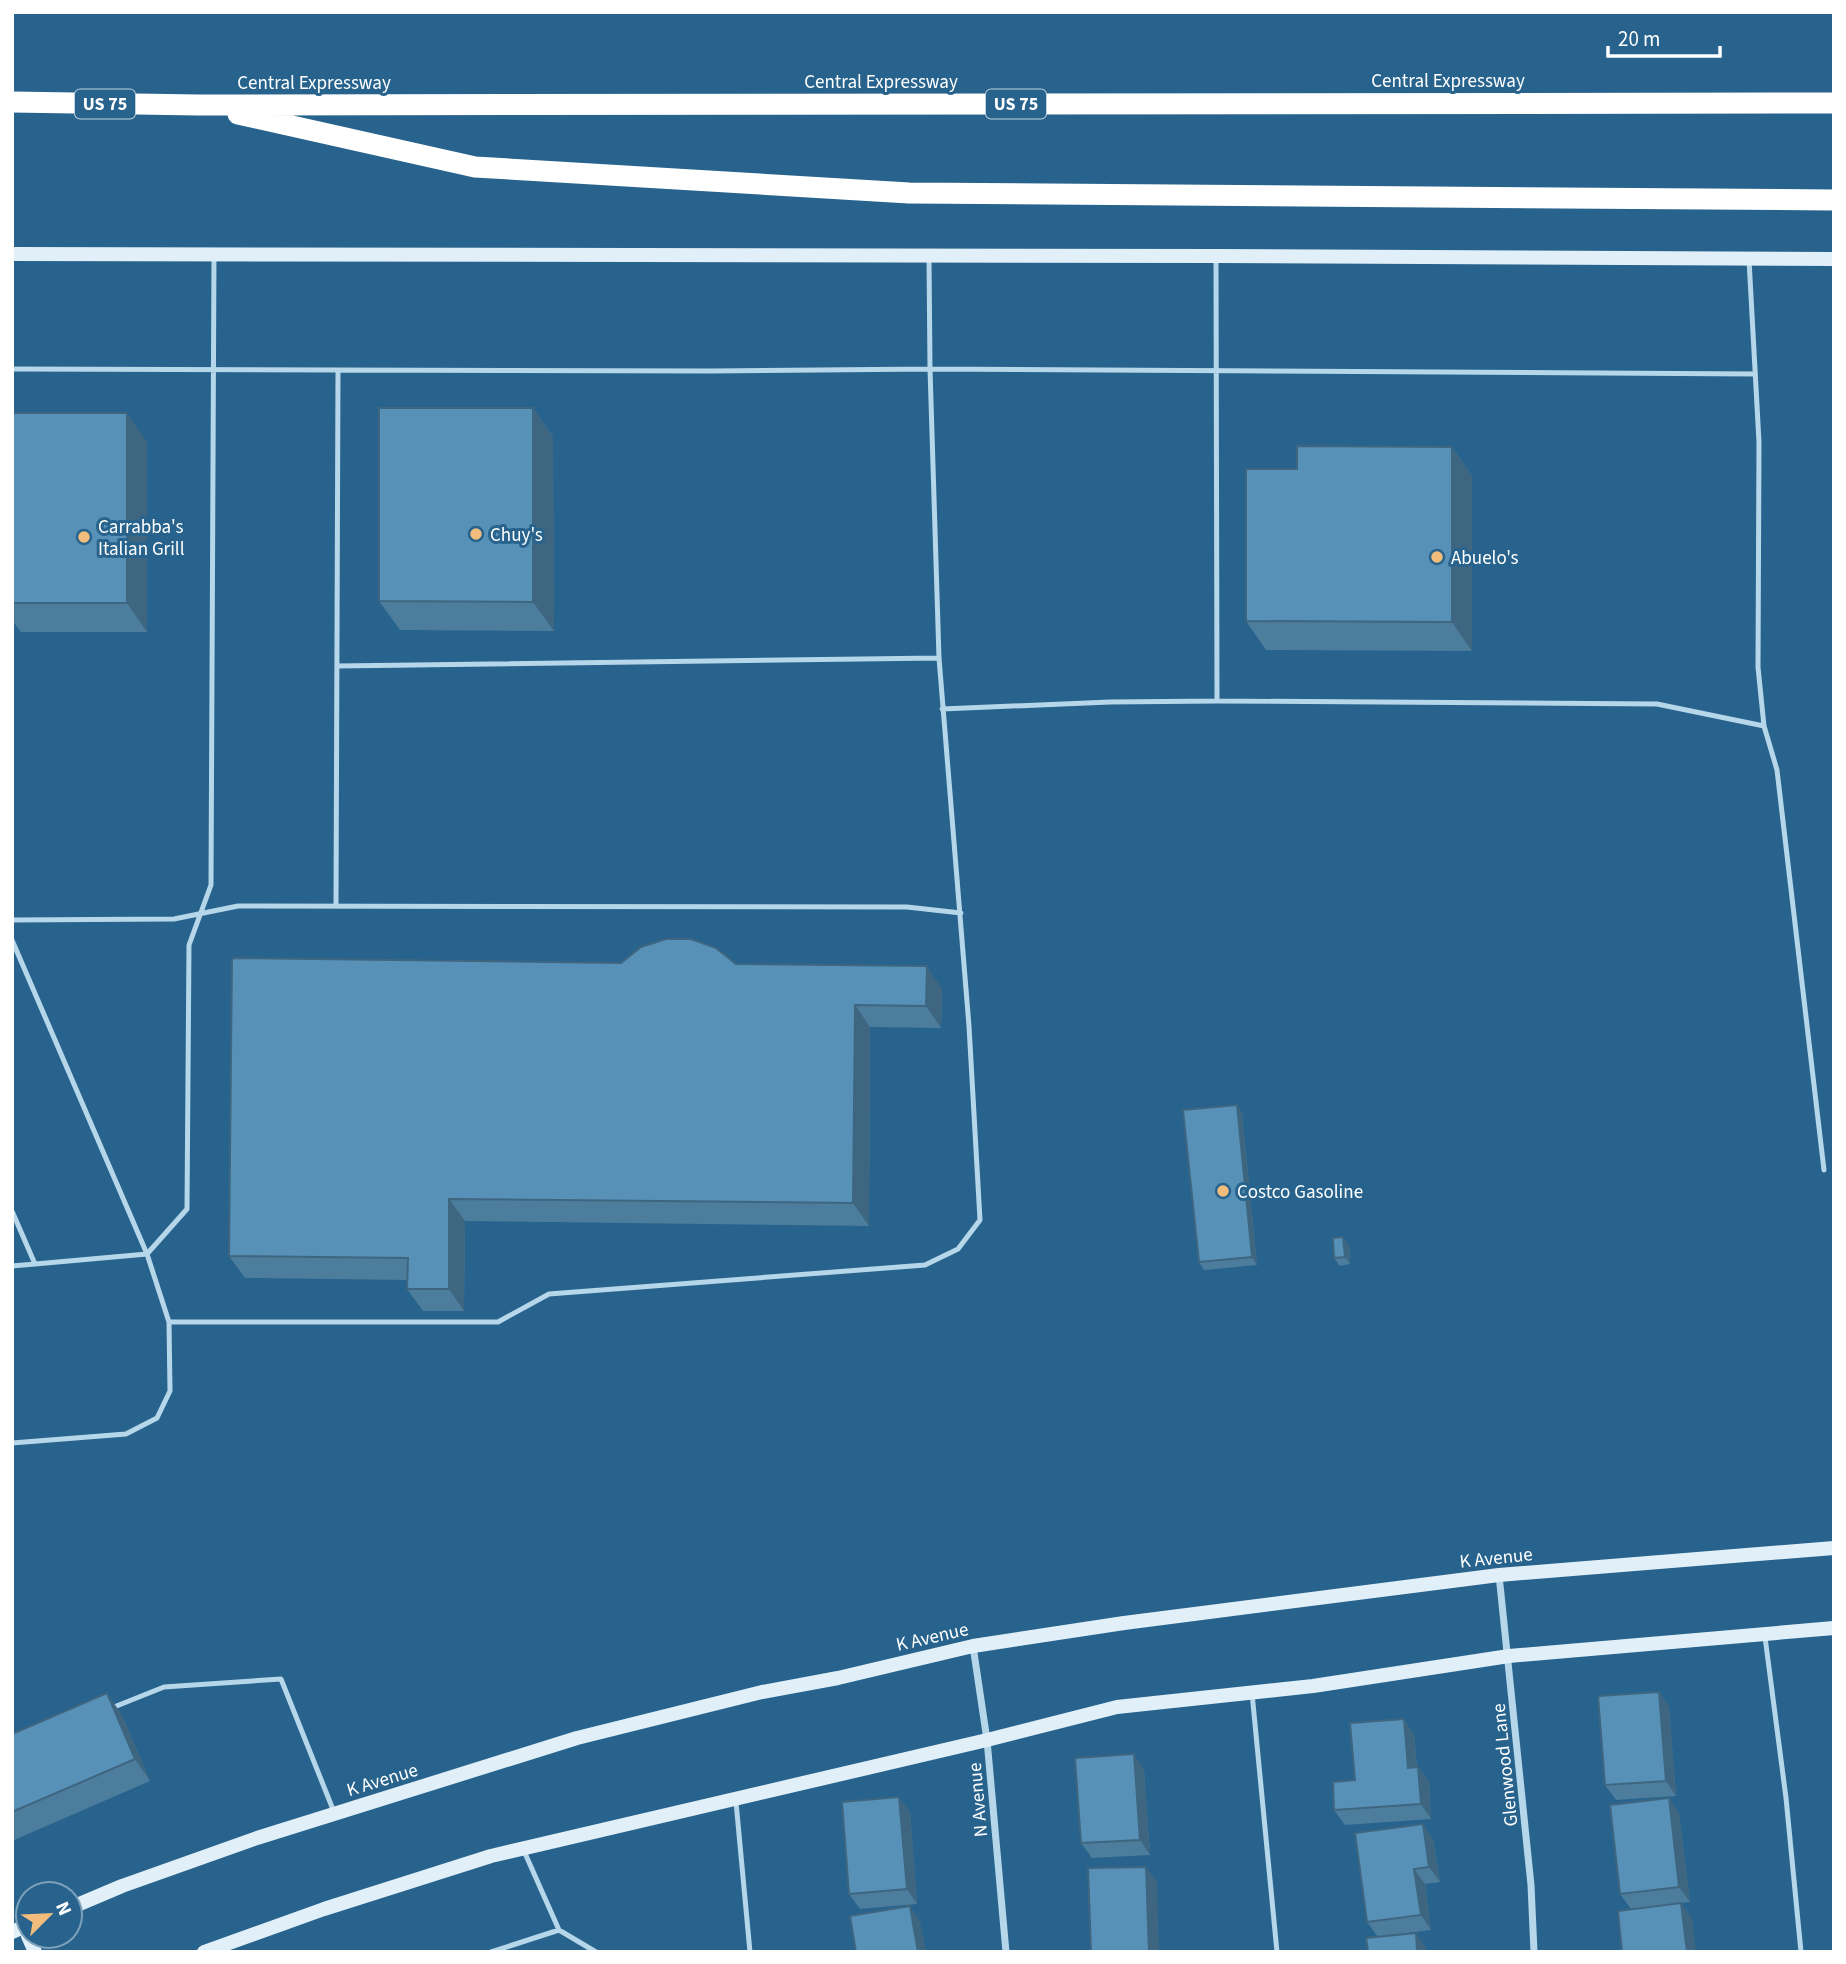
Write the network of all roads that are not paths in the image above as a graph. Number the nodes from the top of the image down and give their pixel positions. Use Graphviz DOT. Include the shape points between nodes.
graph roads {
  1 [pos="12,102"];
  2 [pos="1834,103"];
  3 [pos="198,105"];
  4 [pos="1834,200"];
  5 [pos="12,254"];
  6 [pos="214,254"];
  7 [pos="929,255"];
  8 [pos="1216,256"];
  9 [pos="1834,259"];
  10 [pos="1749,260"];
  11 [pos="12,369"];
  12 [pos="930,369"];
  13 [pos="214,370"];
  14 [pos="338,371"];
  15 [pos="1216,371"];
  16 [pos="1755,374"];
  17 [pos="939,658"];
  18 [pos="337,666"];
  19 [pos="1217,701"];
  20 [pos="942,709"];
  21 [pos="1764,726"];
  22 [pos="336,906"];
  23 [pos="961,913"];
  24 [pos="201,914"];
  25 [pos="12,920"];
  26 [pos="12,940"];
  27 [pos="1824,1170"];
  28 [pos="12,1211"];
  29 [pos="148,1254"];
  30 [pos="35,1264"];
  31 [pos="12,1266"];
  32 [pos="169,1322"];
  33 [pos="12,1443"];
  34 [pos="1834,1548"];
  35 [pos="1499,1575"];
  36 [pos="1834,1628"];
  37 [pos="1765,1634"];
  38 [pos="973,1646"];
  39 [pos="1509,1656"];
  40 [pos="1252,1693"];
  41 [pos="101,1713"];
  42 [pos="987,1740"];
  43 [pos="735,1799"];
  44 [pos="335,1814"];
  45 [pos="523,1848"];
  46 [pos="84,1902"];
  47 [pos="559,1930"];
  48 [pos="204,1952"];
  49 [pos="491,1952"];
  50 [pos="596,1952"];
  51 [pos="750,1952"];
  52 [pos="1006,1952"];
  53 [pos="1276,1952"];
  54 [pos="1534,1952"];
  55 [pos="1801,1952"];
  1 -- 3 [label="highway, Central Expressway / US 75"];
  2 -- 3 [label="highway, Central Expressway / US 75"];
  3 -- 4 [label="highway" via="475,167 909,193"];
  5 -- 6 [label="main road"];
  6 -- 7 [label="main road"];
  6 -- 13 [label="lane"];
  7 -- 8 [label="main road"];
  7 -- 12 [label="lane"];
  8 -- 10 [label="main road"];
  8 -- 15 [label="lane"];
  9 -- 10 [label="main road"];
  10 -- 16 [label="lane"];
  11 -- 13 [label="lane"];
  12 -- 14 [label="lane"];
  12 -- 15 [label="lane"];
  12 -- 17 [label="lane"];
  13 -- 14 [label="lane"];
  13 -- 24 [label="lane" via="211,885"];
  14 -- 18 [label="lane"];
  15 -- 16 [label="lane"];
  15 -- 19 [label="lane"];
  16 -- 21 [label="lane" via="1758,667"];
  17 -- 18 [label="lane"];
  17 -- 20 [label="lane"];
  18 -- 22 [label="lane"];
  19 -- 20 [label="lane"];
  19 -- 21 [label="lane" via="1657,704"];
  20 -- 23 [label="lane"];
  21 -- 27 [label="lane" via="1777,770"];
  22 -- 23 [label="lane" via="907,907"];
  22 -- 24 [label="lane" via="238,906"];
  23 -- 32 [label="lane" via="980,1220 958,1249 925,1265 549,1294 498,1322"];
  24 -- 25 [label="lane" via="174,919"];
  24 -- 29 [label="lane" via="189,945 187,1209"];
  26 -- 29 [label="lane"];
  28 -- 30 [label="lane"];
  29 -- 30 [label="lane"];
  29 -- 32 [label="lane"];
  30 -- 31 [label="lane"];
  32 -- 33 [label="lane" via="170,1391 157,1418 126,1434"];
  34 -- 35 [label="main road, K Avenue"];
  35 -- 38 [label="main road, K Avenue"];
  35 -- 39 [label="street, Glenwood Lane"];
  36 -- 37 [label="main road"];
  37 -- 39 [label="main road"];
  37 -- 55 [label="lane"];
  38 -- 42 [label="street, N Avenue"];
  38 -- 44 [label="main road, K Avenue" via="577,1738"];
  39 -- 40 [label="main road"];
  39 -- 54 [label="street, Glenwood Lane"];
  40 -- 42 [label="main road" via="1117,1707"];
  40 -- 53 [label="lane"];
  41 -- 44 [label="lane" via="164,1687 281,1679"];
  42 -- 43 [label="main road"];
  42 -- 52 [label="street, N Avenue"];
  43 -- 45 [label="main road"];
  43 -- 51 [label="lane"];
  44 -- 46 [label="main road, K Avenue"];
  45 -- 47 [label="lane"];
  45 -- 48 [label="main road" via="324,1909"];
  47 -- 49 [label="lane"];
  47 -- 50 [label="lane"];
}
